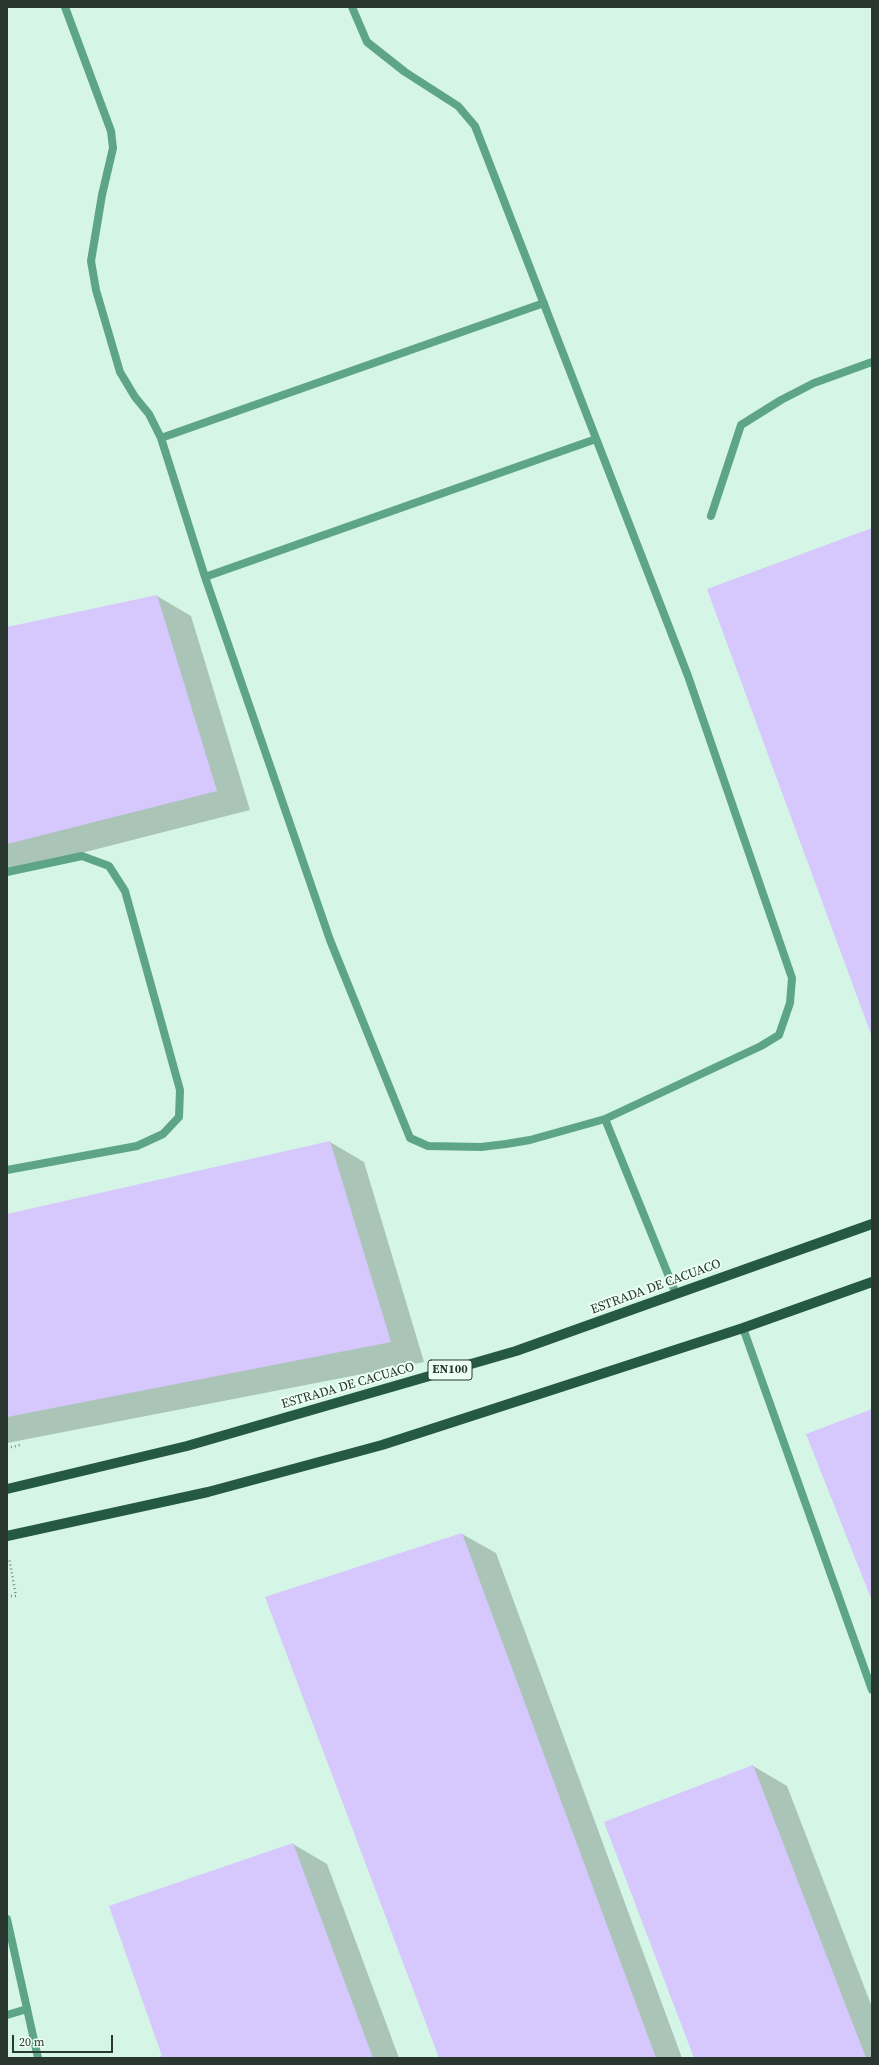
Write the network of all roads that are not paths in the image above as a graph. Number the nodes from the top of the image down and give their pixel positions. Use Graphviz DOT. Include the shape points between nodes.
graph roads {
  1 [pos="65,7"];
  2 [pos="352,7"];
  3 [pos="544,303"];
  4 [pos="872,362"];
  5 [pos="161,438"];
  6 [pos="596,439"];
  7 [pos="711,516"];
  8 [pos="205,577"];
  9 [pos="7,872"];
  10 [pos="605,1119"];
  11 [pos="7,1170"];
  12 [pos="872,1224"];
  13 [pos="872,1282"];
  14 [pos="676,1294"];
  15 [pos="743,1328"];
  16 [pos="7,1489"];
  17 [pos="7,1536"];
  18 [pos="872,1690"];
  19 [pos="7,1920"];
  20 [pos="27,2009"];
  21 [pos="7,2015"];
  22 [pos="38,2058"];
  1 -- 5 [label="street" via="111,131 113,148 91,261 96,290 120,372 134,397 149,414"];
  2 -- 3 [label="street" via="367,42 405,72 458,106 475,126"];
  3 -- 5 [label="street"];
  3 -- 6 [label="street"];
  4 -- 7 [label="street" via="814,382 740,425"];
  5 -- 8 [label="street"];
  6 -- 8 [label="street"];
  6 -- 10 [label="street" via="688,676 792,978 790,1003 780,1035"];
  8 -- 10 [label="street" via="330,940 410,1138 428,1146 481,1147 530,1140"];
  9 -- 11 [label="street" via="82,856 109,866 125,891 180,1090 179,1117 163,1134 137,1146"];
  10 -- 14 [label="street"];
  12 -- 14 [label="main road, ESTRADA DE CACUACO / EN100"];
  13 -- 15 [label="main road"];
  14 -- 16 [label="main road, ESTRADA DE CACUACO / EN100" via="516,1351 357,1398 187,1446"];
  15 -- 17 [label="main road" via="382,1445 208,1492"];
  15 -- 18 [label="street"];
  19 -- 20 [label="street"];
  20 -- 21 [label="street"];
  20 -- 22 [label="street"];
}
